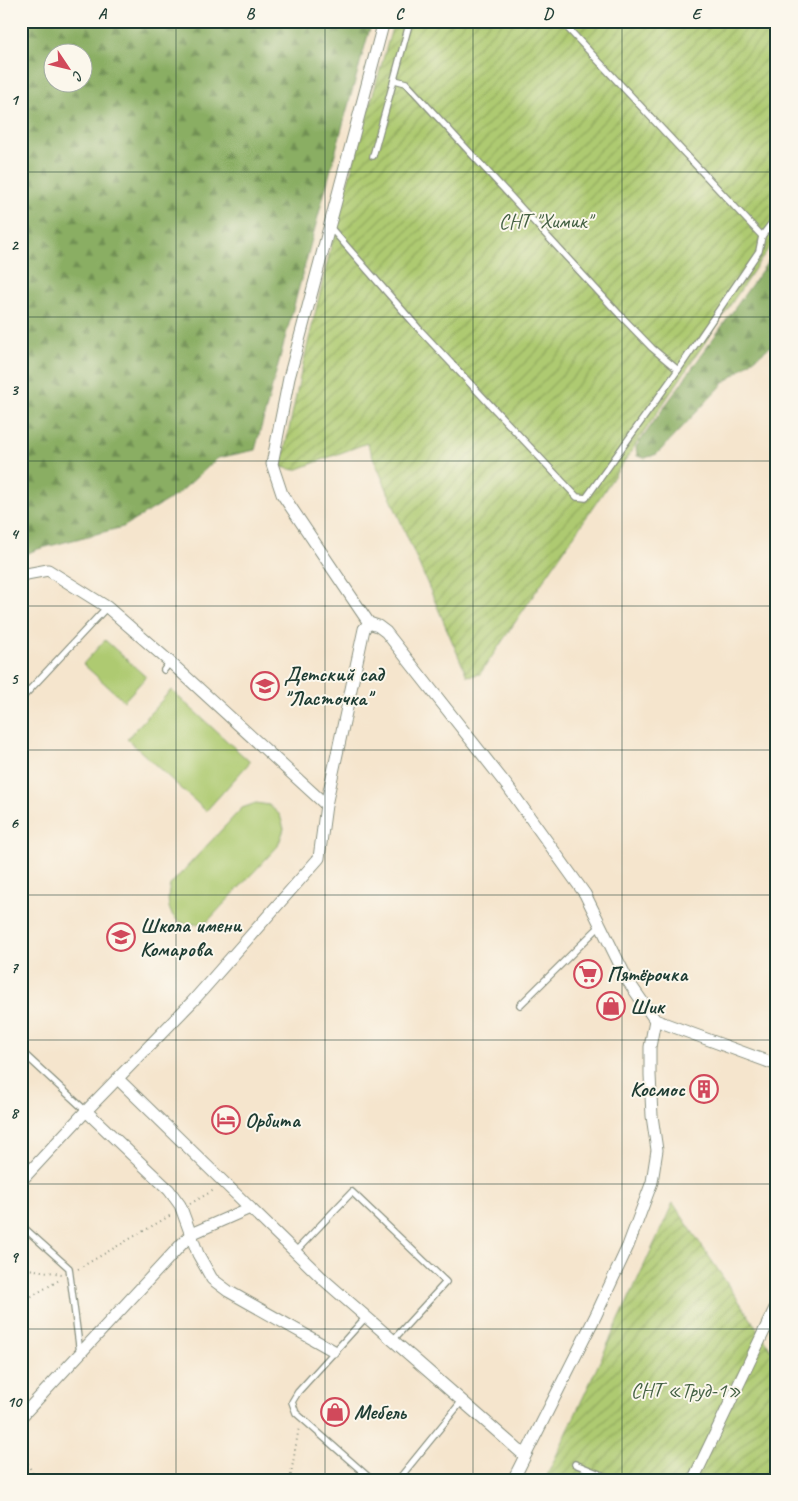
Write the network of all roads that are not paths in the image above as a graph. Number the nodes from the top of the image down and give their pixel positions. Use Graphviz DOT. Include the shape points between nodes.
graph roads {
  1 [pos="384,21"];
  2 [pos="410,21"];
  3 [pos="561,21"];
  4 [pos="770,21"];
  5 [pos="777,28"];
  6 [pos="395,80"];
  7 [pos="374,156"];
  8 [pos="777,216"];
  9 [pos="330,226"];
  10 [pos="762,236"];
  11 [pos="678,370"];
  12 [pos="21,575"];
  13 [pos="107,607"];
  14 [pos="369,623"];
  15 [pos="21,699"];
  16 [pos="326,806"];
  17 [pos="601,925"];
  18 [pos="520,1005"];
  19 [pos="655,1020"];
  20 [pos="21,1051"];
  21 [pos="777,1065"];
  22 [pos="118,1079"];
  23 [pos="86,1111"];
  24 [pos="21,1181"];
  25 [pos="250,1208"];
  26 [pos="21,1226"];
  27 [pos="191,1234"];
  28 [pos="295,1252"];
  29 [pos="777,1304"];
  30 [pos="366,1317"];
  31 [pos="768,1321"];
  32 [pos="777,1338"];
  33 [pos="393,1340"];
  34 [pos="334,1351"];
  35 [pos="80,1353"];
  36 [pos="462,1400"];
  37 [pos="21,1417"];
  38 [pos="524,1455"];
  39 [pos="575,1464"];
  40 [pos="372,1480"];
  41 [pos="398,1480"];
  42 [pos="513,1480"];
  43 [pos="614,1480"];
  44 [pos="693,1480"];
  1 -- 9 [label="street"];
  2 -- 6 [label="lane"];
  3 -- 10 [label="lane"];
  4 -- 5 [label="lane"];
  6 -- 7 [label="lane"];
  6 -- 11 [label="lane" via="406,84 619,314"];
  8 -- 10 [label="lane"];
  9 -- 11 [label="lane" via="419,329 577,497 586,498"];
  9 -- 14 [label="street" via="289,378 272,464 282,494"];
  10 -- 11 [label="lane" via="759,251"];
  12 -- 13 [label="street" via="48,570"];
  13 -- 15 [label="lane" via="38,686"];
  13 -- 16 [label="street" via="167,666"];
  14 -- 16 [label="street" via="364,629"];
  14 -- 17 [label="street" via="386,632 508,787 585,894"];
  16 -- 22 [label="street" via="320,858 192,1002"];
  17 -- 18 [label="lane"];
  17 -- 19 [label="street" via="628,981"];
  19 -- 21 [label="street"];
  19 -- 38 [label="street" via="650,1048 652,1116 657,1150 652,1182 628,1246 596,1315"];
  20 -- 23 [label="lane"];
  22 -- 23 [label="street"];
  22 -- 25 [label="street"];
  23 -- 24 [label="street"];
  23 -- 27 [label="street" via="169,1190 182,1209"];
  25 -- 27 [label="street"];
  25 -- 28 [label="street"];
  26 -- 35 [label="lane" via="68,1268"];
  27 -- 34 [label="street" via="212,1279"];
  27 -- 35 [label="street"];
  28 -- 30 [label="street"];
  28 -- 33 [label="lane" via="352,1192 446,1282"];
  29 -- 31 [label="street"];
  30 -- 33 [label="street"];
  30 -- 34 [label="lane"];
  31 -- 32 [label="lane"];
  31 -- 44 [label="street"];
  33 -- 36 [label="street"];
  34 -- 40 [label="lane" via="292,1402 301,1418"];
  35 -- 37 [label="street"];
  36 -- 38 [label="street"];
  36 -- 41 [label="lane"];
  38 -- 42 [label="street"];
  39 -- 43 [label="lane"];
}
